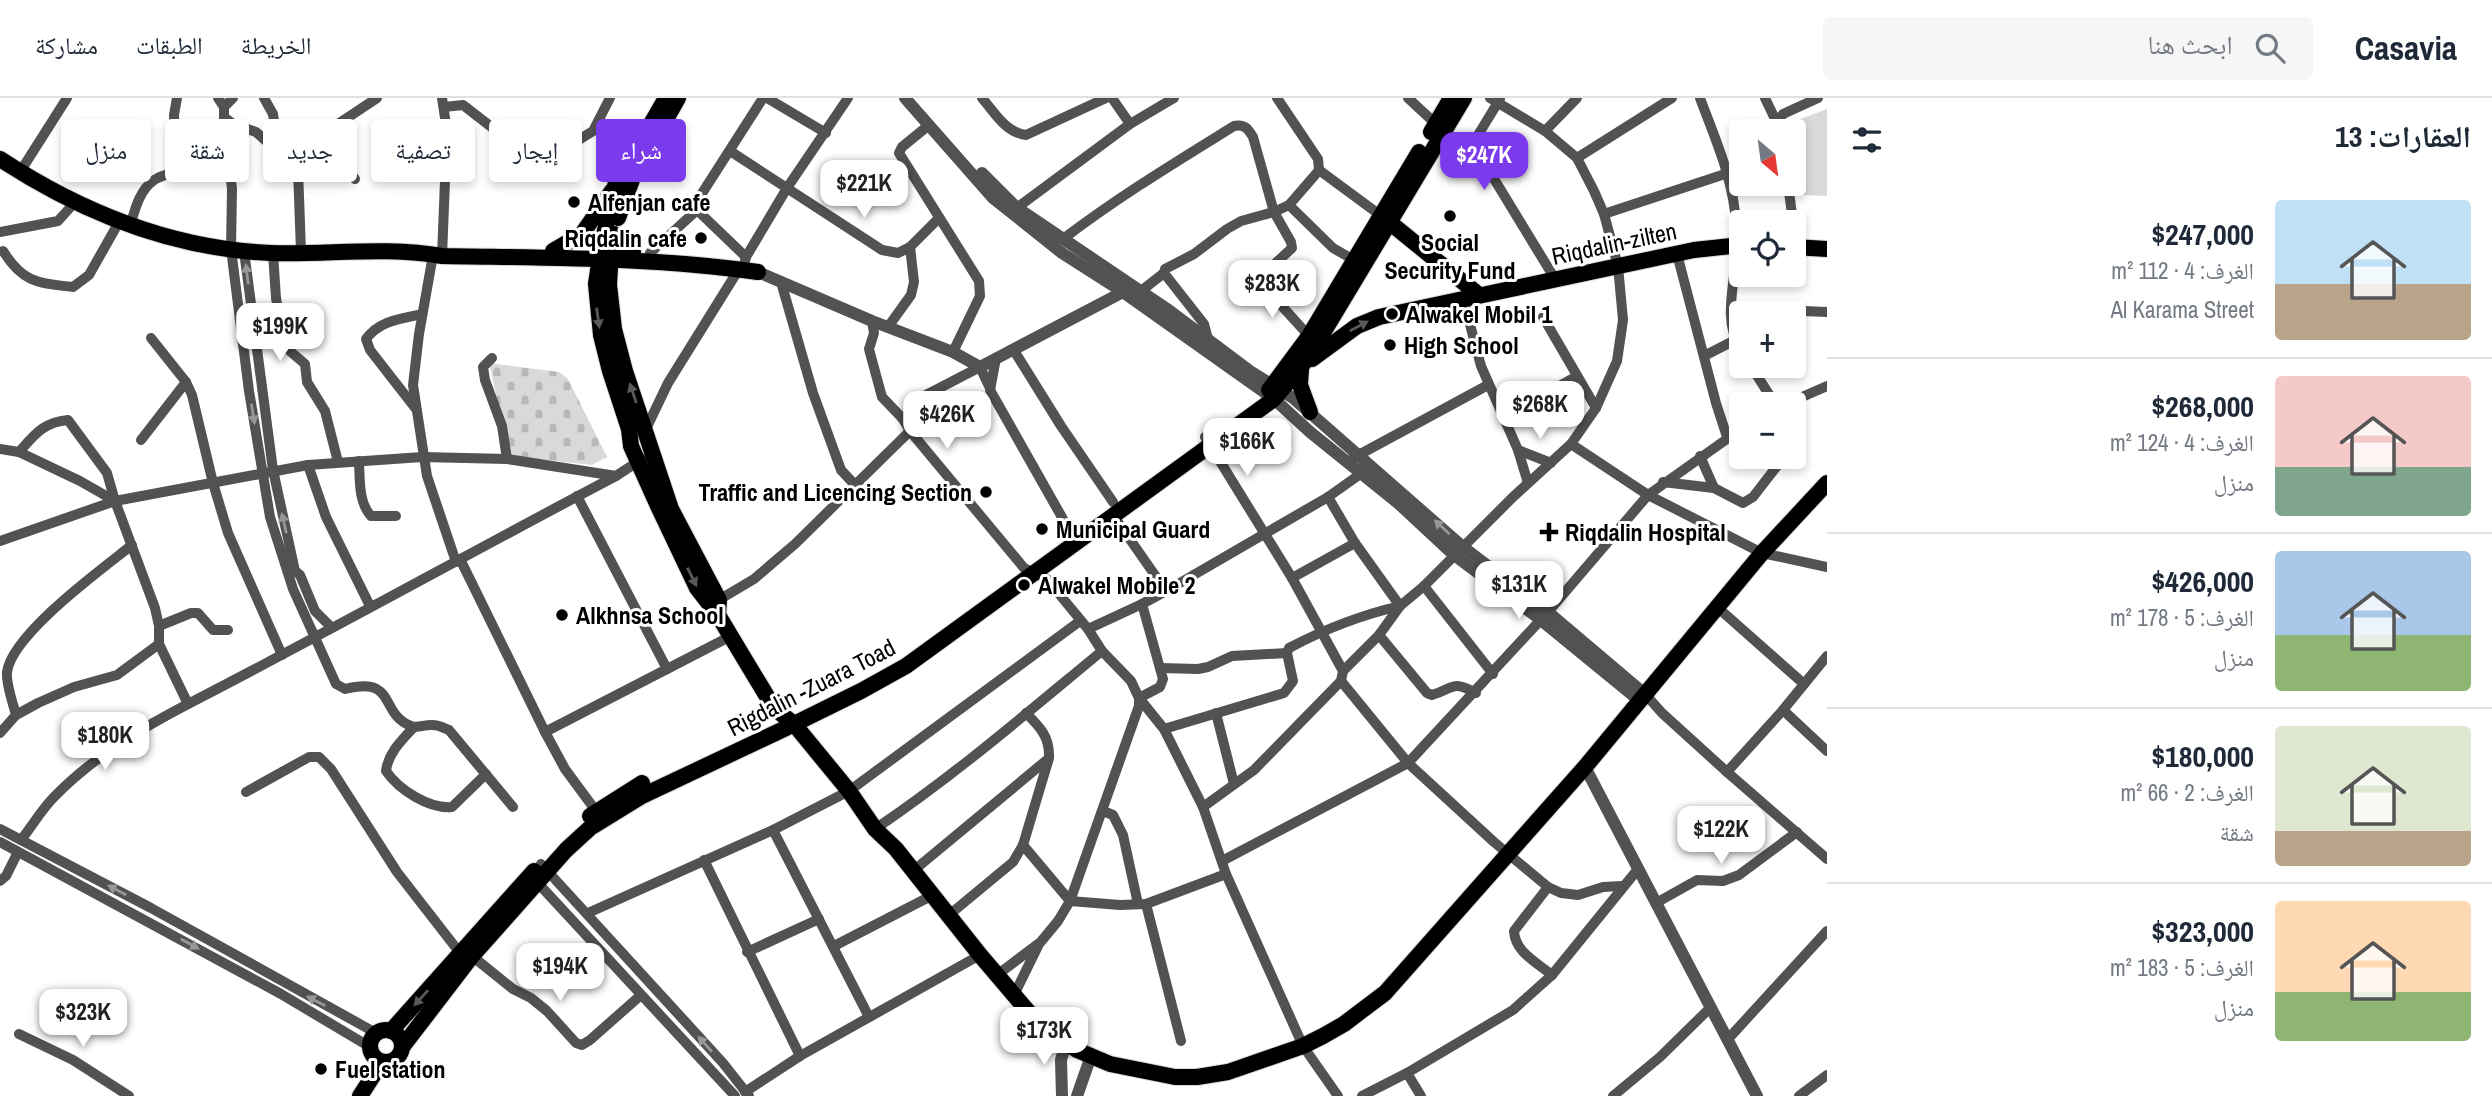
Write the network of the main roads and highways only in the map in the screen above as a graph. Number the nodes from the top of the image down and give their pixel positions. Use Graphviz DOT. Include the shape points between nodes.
graph roads {
  1 [pos="666,98"];
  2 [pos="678,98"];
  3 [pos="1451,98"];
  4 [pos="1464,98"];
  5 [pos="0,159"];
  6 [pos="615,186"];
  7 [pos="1382,225"];
  8 [pos="614,234"];
  9 [pos="1729,247"];
  10 [pos="1806,247"];
  11 [pos="1827,248"];
  12 [pos="553,251"];
  13 [pos="633,252"];
  14 [pos="434,253"];
  15 [pos="605,255"];
  16 [pos="1471,297"];
  17 [pos="1302,367"];
  18 [pos="1274,392"];
  19 [pos="1310,412"];
  20 [pos="646,458"];
  21 [pos="1827,483"];
  22 [pos="1113,509"];
  23 [pos="1029,570"];
  24 [pos="790,721"];
  25 [pos="540,873"];
  26 [pos="466,955"];
  27 [pos="379,1037"];
  28 [pos="402,1046"];
  29 [pos="382,1062"];
  30 [pos="360,1096"];
  1 -- 6 [label="main road"];
  2 -- 8 [label="main road" via="633,177"];
  3 -- 7 [label="main road"];
  4 -- 7 [label="main road"];
  5 -- 14 [label="main road" via="75,202 167,237 273,253"];
  6 -- 12 [label="main road" via="582,234"];
  6 -- 15 [label="main road"];
  7 -- 16 [label="main road"];
  7 -- 17 [label="main road"];
  7 -- 18 [label="main road" via="1354,260"];
  8 -- 13 [label="main road" via="620,245"];
  8 -- 15 [label="main road"];
  9 -- 16 [label="main road, Riqdalin-zilten"];
  10 -- 11 [label="main road"];
  12 -- 14 [label="main road"];
  12 -- 15 [label="main road"];
  13 -- 15 [label="main road"];
  13 -- 15 [label="main road" via="677,253 747,266"];
  14 -- 15 [label="main road"];
  20 -- 15 [label="main road, one-way" via="645,431 614,329"];
  15 -- 20 [label="main road, one-way" via="596,301 601,335 631,446"];
  17 -- 16 [label="main road, Riqdalin-zilten, one-way" via="1368,321"];
  17 -- 18 [label="main road"];
  17 -- 19 [label="main road" via="1300,385"];
  18 -- 22 [label="main road, Rigdalin -Zuara Toad"];
  20 -- 24 [label="main road" via="658,506 697,587 716,607 774,708"];
  21 -- 24 [label="main road" via="1385,993 1344,1024 1303,1046 1228,1072 1175,1077 1131,1070 1091,1056 1037,1022"];
  22 -- 23 [label="main road, Rigdalin -Zuara Toad"];
  22 -- 23 [label="main road, Rigdalin -Zuara Toad" via="1072,534"];
  23 -- 24 [label="main road, Rigdalin -Zuara Toad" via="860,684"];
  24 -- 25 [label="main road, Rigdalin -Zuara Toad" via="609,815"];
  24 -- 25 [label="main road, Rigdalin -Zuara Toad" via="642,784 596,811 574,829"];
  25 -- 26 [label="main road, Rigdalin -Zuara Toad"];
  26 -- 27 [label="main road, Rigdalin -Zuara Toad, one-way"];
  26 -- 28 [label="main road, Rigdalin -Zuara Toad"];
  27 -- 28 [label="main road" via="399,1036"];
  27 -- 29 [label="main road" via="373,1056"];
  28 -- 29 [label="main road" via="396,1059"];
  29 -- 30 [label="main road"];
}
